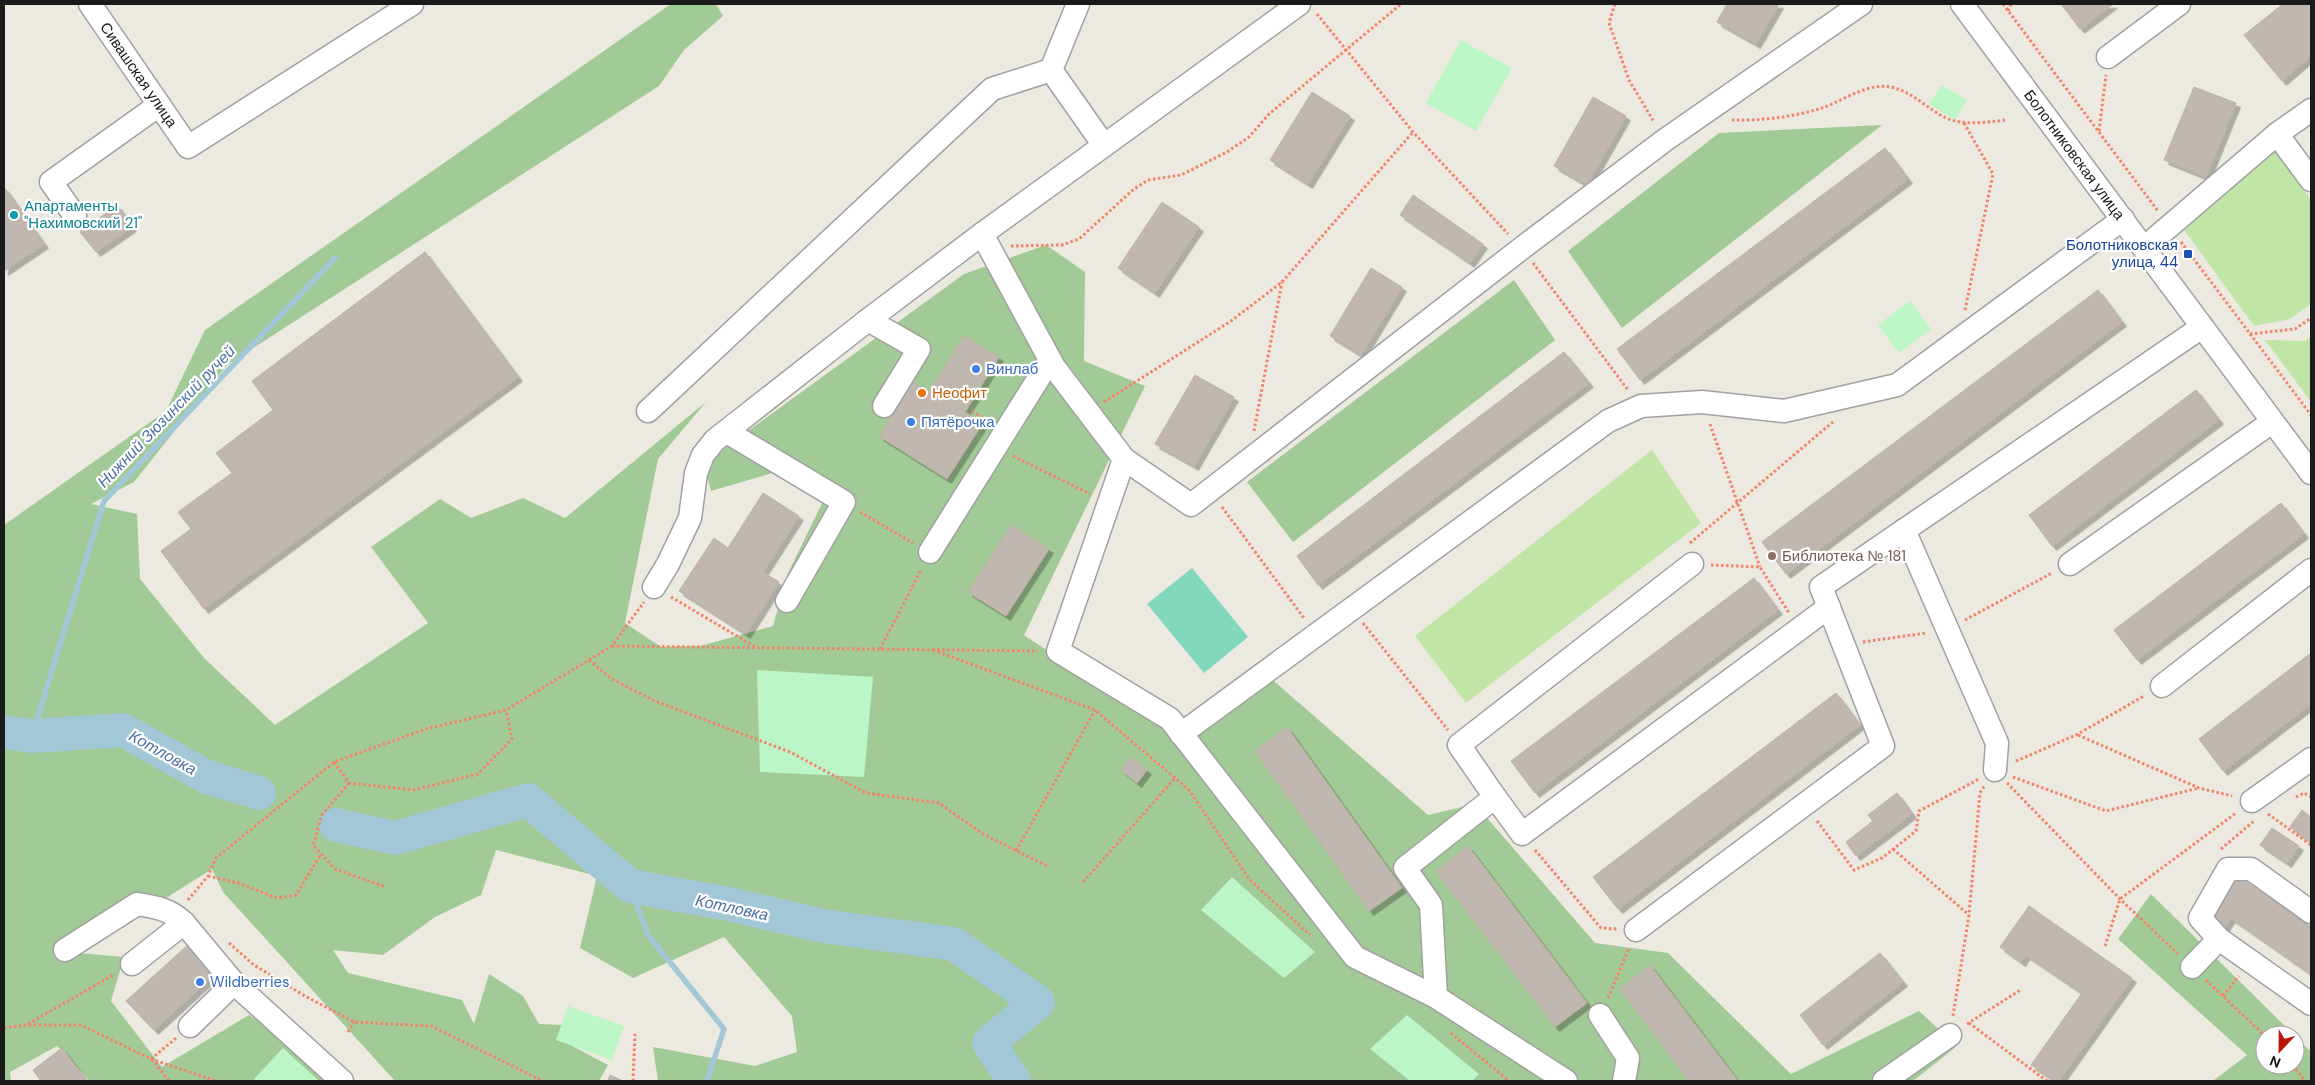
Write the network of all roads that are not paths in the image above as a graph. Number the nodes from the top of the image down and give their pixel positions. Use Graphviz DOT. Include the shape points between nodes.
graph roads {
  1 [pos="90,4"];
  2 [pos="412,4"];
  3 [pos="1078,4"];
  4 [pos="1861,4"];
  5 [pos="1962,4"];
  6 [pos="2179,4"];
  7 [pos="1307,8"];
  8 [pos="2108,57"];
  9 [pos="1051,70"];
  10 [pos="159,104"];
  11 [pos="2311,110"];
  12 [pos="2277,134"];
  13 [pos="1103,144"];
  14 [pos="2311,180"];
  15 [pos="75,216"];
  16 [pos="2123,219"];
  17 [pos="986,243"];
  18 [pos="2144,248"];
  19 [pos="868,320"];
  20 [pos="2202,327"];
  21 [pos="1050,360"];
  22 [pos="884,406"];
  23 [pos="648,411"];
  24 [pos="2272,422"];
  25 [pos="721,436"];
  26 [pos="1124,459"];
  27 [pos="2311,473"];
  28 [pos="1904,530"];
  29 [pos="930,552"];
  30 [pos="1692,564"];
  31 [pos="2070,564"];
  32 [pos="2311,570"];
  33 [pos="654,586"];
  34 [pos="787,601"];
  35 [pos="1828,607"];
  36 [pos="2162,686"];
  37 [pos="1181,734"];
  38 [pos="2311,759"];
  39 [pos="1995,770"];
  40 [pos="1495,796"];
  41 [pos="2261,809"];
  42 [pos="2311,912"];
  43 [pos="180,919"];
  44 [pos="1636,930"];
  45 [pos="2219,939"];
  46 [pos="65,950"];
  47 [pos="132,964"];
  48 [pos="2192,967"];
  49 [pos="234,983"];
  50 [pos="1436,997"];
  51 [pos="2308,1004"];
  52 [pos="1600,1016"];
  53 [pos="190,1026"];
  54 [pos="1950,1034"];
  55 [pos="342,1081"];
  56 [pos="1566,1081"];
  57 [pos="1624,1081"];
  58 [pos="1884,1081"];
  1 -- 10 [label="street, Сивашская улица"];
  2 -- 10 [label="street, Сивашская улица" via="188,147"];
  3 -- 9 [label="street"];
  4 -- 26 [label="street" via="1665,140 1191,506"];
  5 -- 16 [label="street, Болотниковская улица"];
  6 -- 8 [label="street"];
  7 -- 13 [label="street"];
  9 -- 13 [label="street"];
  9 -- 23 [label="street" via="992,89"];
  10 -- 15 [label="street" via="51,182"];
  11 -- 12 [label="street"];
  12 -- 14 [label="street"];
  12 -- 18 [label="street"];
  13 -- 17 [label="street"];
  16 -- 18 [label="street, Болотниковская улица"];
  16 -- 37 [label="street" via="1897,385 1784,411 1702,402 1640,406 1608,421"];
  17 -- 19 [label="street"];
  17 -- 21 [label="street"];
  18 -- 20 [label="street, Болотниковская улица"];
  19 -- 22 [label="street" via="919,349"];
  19 -- 25 [label="street"];
  20 -- 24 [label="street, Болотниковская улица"];
  20 -- 28 [label="street"];
  21 -- 26 [label="street"];
  21 -- 29 [label="street"];
  24 -- 27 [label="street, Болотниковская улица"];
  24 -- 31 [label="street"];
  25 -- 33 [label="street" via="703,455 696,473 690,518"];
  25 -- 34 [label="street" via="844,502"];
  26 -- 37 [label="street" via="1058,651 1170,719"];
  28 -- 35 [label="street" via="1821,587"];
  28 -- 39 [label="street" via="1997,744"];
  30 -- 40 [label="street" via="1459,745"];
  32 -- 36 [label="street"];
  35 -- 40 [label="street" via="1522,834"];
  35 -- 44 [label="street" via="1883,746"];
  37 -- 50 [label="street" via="1355,957"];
  38 -- 41 [label="street"];
  40 -- 50 [label="street" via="1405,868 1431,905"];
  42 -- 45 [label="street" via="2251,869 2228,869 2200,918"];
  43 -- 46 [label="street" via="166,909 137,904"];
  43 -- 47 [label="street"];
  43 -- 49 [label="street"];
  45 -- 48 [label="street"];
  45 -- 51 [label="street"];
  49 -- 53 [label="street"];
  49 -- 55 [label="street"];
  50 -- 56 [label="street"];
  52 -- 57 [label="street" via="1628,1058"];
  54 -- 58 [label="street"];
}
